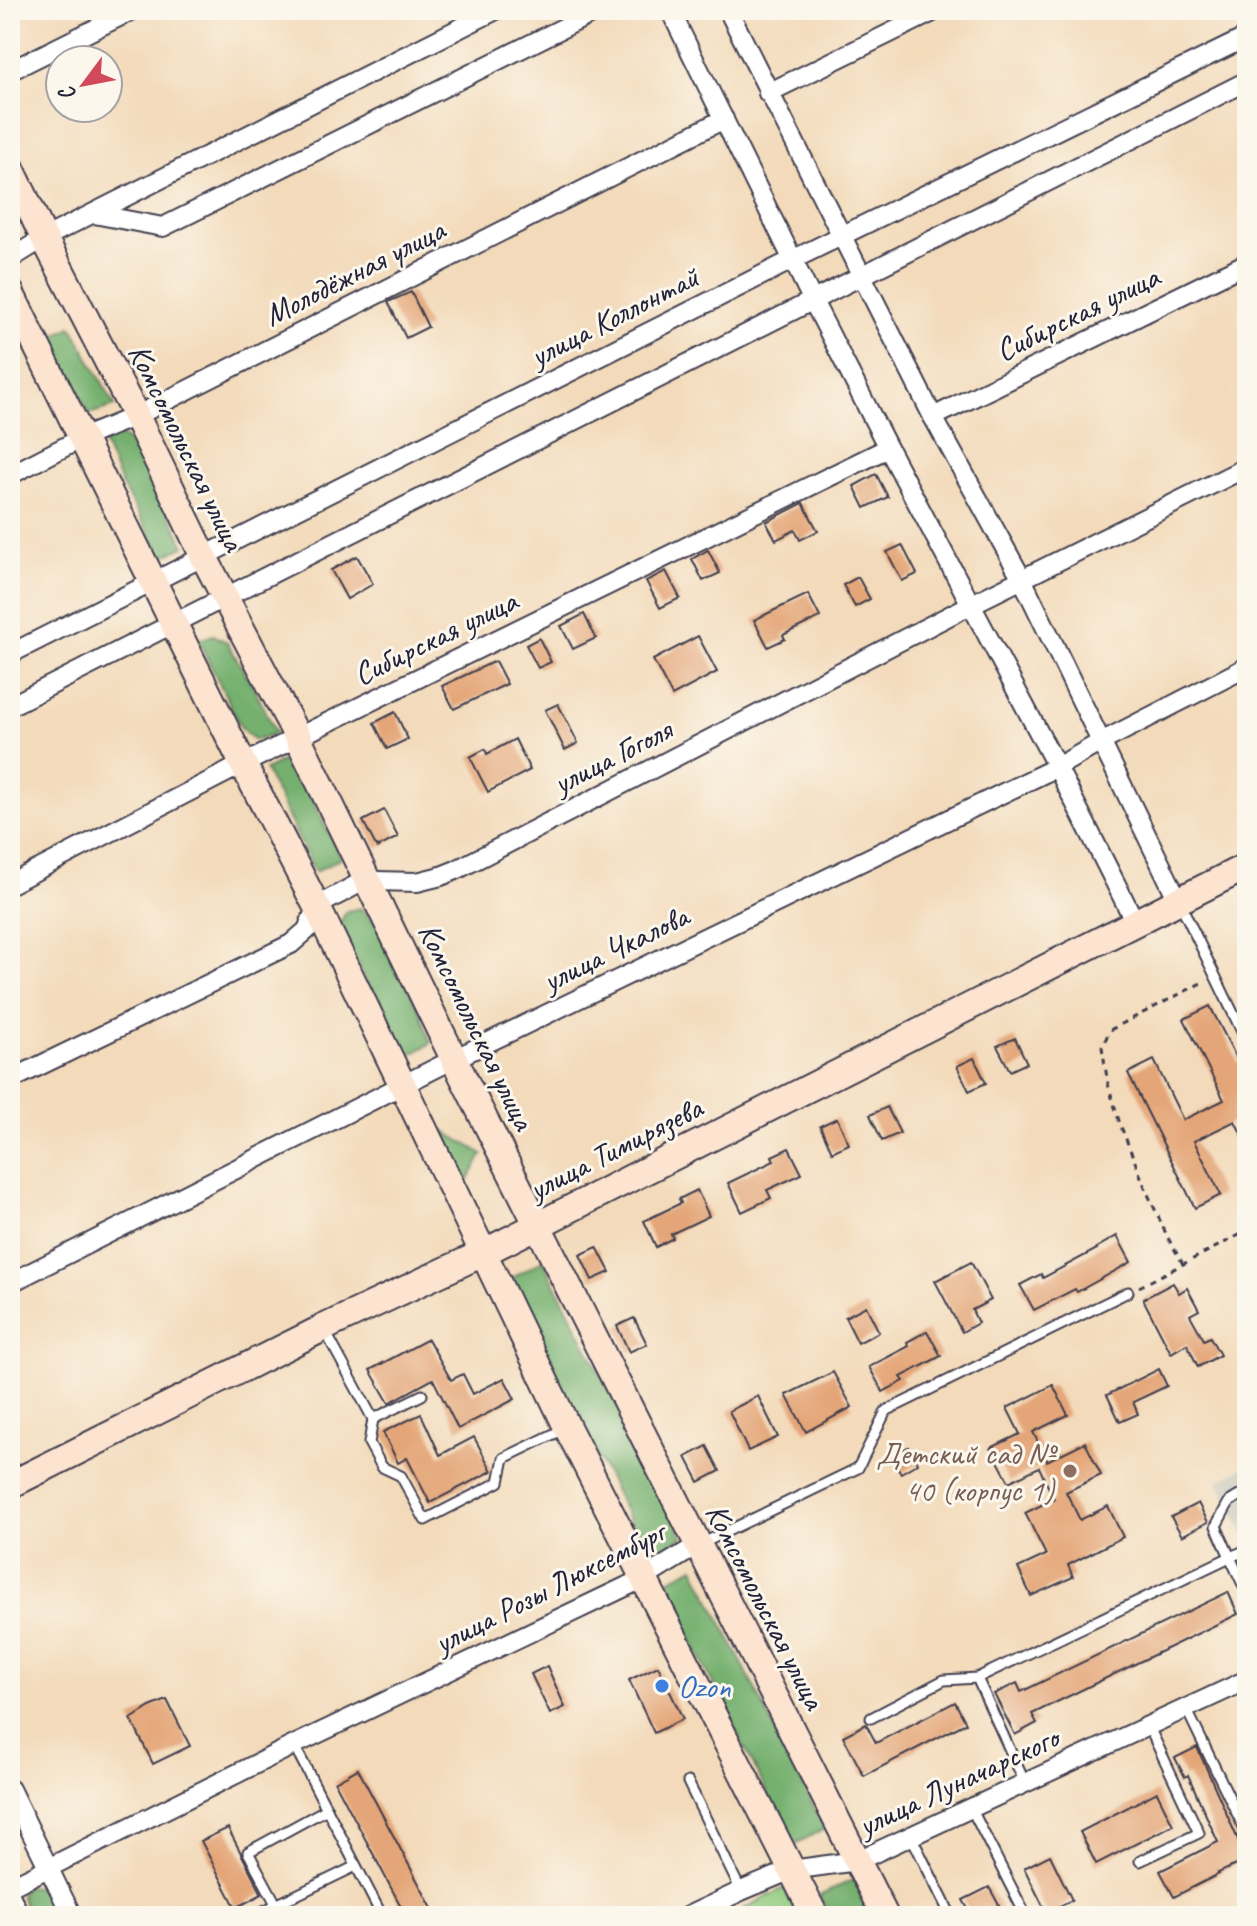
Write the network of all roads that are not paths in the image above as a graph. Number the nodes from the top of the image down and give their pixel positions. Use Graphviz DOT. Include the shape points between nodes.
graph roads {
  1 [pos="133,10"];
  2 [pos="496,10"];
  3 [pos="599,10"];
  4 [pos="670,10"];
  5 [pos="728,10"];
  6 [pos="937,10"];
  7 [pos="1247,37"];
  8 [pos="10,71"];
  9 [pos="1247,81"];
  10 [pos="768,93"];
  11 [pos="724,119"];
  12 [pos="10,166"];
  13 [pos="94,214"];
  14 [pos="841,236"];
  15 [pos="44,238"];
  16 [pos="10,259"];
  17 [pos="792,260"];
  18 [pos="1247,263"];
  19 [pos="861,276"];
  20 [pos="10,292"];
  21 [pos="813,301"];
  22 [pos="136,416"];
  23 [pos="933,417"];
  24 [pos="82,438"];
  25 [pos="888,448"];
  26 [pos="1247,467"];
  27 [pos="10,475"];
  28 [pos="204,557"];
  29 [pos="1022,579"];
  30 [pos="154,583"];
  31 [pos="225,597"];
  32 [pos="972,604"];
  33 [pos="174,622"];
  34 [pos="10,654"];
  35 [pos="1247,667"];
  36 [pos="10,706"];
  37 [pos="298,738"];
  38 [pos="1101,742"];
  39 [pos="243,764"];
  40 [pos="1057,767"];
  41 [pos="1247,866"];
  42 [pos="369,882"];
  43 [pos="10,884"];
  44 [pos="1178,900"];
  45 [pos="317,907"];
  46 [pos="1135,922"];
  47 [pos="1247,1042"];
  48 [pos="454,1059"];
  49 [pos="10,1080"];
  50 [pos="403,1085"];
  51 [pos="538,1225"];
  52 [pos="483,1253"];
  53 [pos="10,1283"];
  54 [pos="1128,1292"];
  55 [pos="323,1328"];
  56 [pos="422,1395"];
  57 [pos="373,1419"];
  58 [pos="567,1427"];
  59 [pos="10,1485"];
  60 [pos="1247,1491"];
  61 [pos="698,1545"];
  62 [pos="1247,1550"];
  63 [pos="1230,1557"];
  64 [pos="644,1578"];
  65 [pos="1247,1593"];
  66 [pos="977,1678"];
  67 [pos="1247,1680"];
  68 [pos="1186,1708"];
  69 [pos="871,1718"];
  70 [pos="1148,1725"];
  71 [pos="294,1745"];
  72 [pos="688,1782"];
  73 [pos="1025,1783"];
  74 [pos="10,1789"];
  75 [pos="971,1808"];
  76 [pos="327,1809"];
  77 [pos="1247,1834"];
  78 [pos="911,1836"];
  79 [pos="857,1861"];
  80 [pos="1140,1861"];
  81 [pos="356,1866"];
  82 [pos="48,1868"];
  83 [pos="791,1870"];
  84 [pos="10,1887"];
  85 [pos="741,1891"];
  86 [pos="10,1895"];
  87 [pos="276,1904"];
  88 [pos="727,1908"];
  89 [pos="20,1916"];
  90 [pos="72,1916"];
  91 [pos="253,1916"];
  92 [pos="382,1916"];
  93 [pos="688,1916"];
  94 [pos="815,1916"];
  95 [pos="885,1916"];
  96 [pos="951,1916"];
  97 [pos="1026,1916"];
  1 -- 8 [label="street"];
  2 -- 13 [label="street"];
  3 -- 13 [label="street" via="163,227"];
  4 -- 11 [label="street"];
  5 -- 10 [label="street"];
  6 -- 10 [label="street"];
  7 -- 14 [label="street, улица Коллонтай"];
  9 -- 19 [label="street"];
  10 -- 14 [label="street"];
  11 -- 17 [label="street"];
  11 -- 22 [label="street, Молодёжная улица"];
  12 -- 15 [label="street, Комсомольская улица"];
  13 -- 15 [label="street"];
  14 -- 17 [label="street, улица Коллонтай"];
  14 -- 19 [label="street"];
  15 -- 16 [label="street"];
  15 -- 22 [label="street, Комсомольская улица"];
  17 -- 21 [label="street"];
  17 -- 28 [label="street, улица Коллонтай"];
  18 -- 23 [label="street, Сибирская улица"];
  19 -- 21 [label="street"];
  19 -- 23 [label="street"];
  20 -- 24 [label="street"];
  21 -- 25 [label="street"];
  21 -- 31 [label="street"];
  22 -- 24 [label="street, Молодёжная улица"];
  22 -- 28 [label="street, Комсомольская улица"];
  23 -- 29 [label="street"];
  24 -- 27 [label="street, Молодёжная улица"];
  24 -- 30 [label="street"];
  25 -- 32 [label="street"];
  25 -- 37 [label="street, Сибирская улица"];
  26 -- 29 [label="street, улица Гоголя"];
  28 -- 30 [label="street, улица Коллонтай"];
  28 -- 31 [label="street, Комсомольская улица"];
  29 -- 32 [label="street, улица Гоголя"];
  29 -- 38 [label="street"];
  30 -- 33 [label="street"];
  30 -- 34 [label="street, улица Коллонтай"];
  31 -- 33 [label="street"];
  31 -- 37 [label="street, Комсомольская улица"];
  32 -- 40 [label="street"];
  32 -- 42 [label="street, улица Гоголя" via="456,870 417,882"];
  33 -- 36 [label="street"];
  33 -- 39 [label="street"];
  35 -- 38 [label="street, улица Чкалова"];
  37 -- 39 [label="street, Сибирская улица"];
  37 -- 42 [label="street, Комсомольская улица"];
  38 -- 40 [label="street, улица Чкалова"];
  38 -- 44 [label="street"];
  39 -- 43 [label="street, Сибирская улица"];
  39 -- 45 [label="street"];
  40 -- 46 [label="street"];
  40 -- 48 [label="street, улица Чкалова"];
  41 -- 44 [label="street, улица Тимирязева"];
  42 -- 45 [label="street, улица Гоголя"];
  42 -- 48 [label="street, Комсомольская улица"];
  44 -- 46 [label="street, улица Тимирязева"];
  44 -- 47 [label="lane"];
  45 -- 49 [label="street, улица Гоголя" via="307,930 291,944"];
  45 -- 50 [label="street"];
  46 -- 51 [label="street, улица Тимирязева"];
  48 -- 50 [label="street, улица Чкалова"];
  48 -- 51 [label="street, Комсомольская улица"];
  50 -- 52 [label="street"];
  50 -- 53 [label="street, улица Чкалова"];
  51 -- 52 [label="street, улица Тимирязева"];
  51 -- 61 [label="street, Комсомольская улица"];
  52 -- 55 [label="street, улица Тимирязева"];
  52 -- 58 [label="street"];
  54 -- 61 [label="lane, улица Розы Люксембург" via="886,1411 858,1468"];
  55 -- 57 [label="lane"];
  55 -- 59 [label="street, улица Тимирязева"];
  56 -- 57 [label="lane"];
  57 -- 58 [label="lane" via="369,1443 382,1467 401,1476 425,1520 499,1482 504,1458"];
  58 -- 64 [label="street"];
  60 -- 63 [label="lane" via="1229,1502 1216,1526"];
  61 -- 64 [label="street, улица Розы Люксембург"];
  61 -- 79 [label="street, Комсомольская улица"];
  62 -- 63 [label="lane"];
  63 -- 65 [label="lane"];
  63 -- 66 [label="lane"];
  64 -- 71 [label="street, улица Розы Люксембург"];
  64 -- 83 [label="street"];
  66 -- 69 [label="lane" via="944,1680"];
  66 -- 73 [label="lane"];
  67 -- 68 [label="street, улица Луначарского"];
  68 -- 70 [label="street, улица Луначарского"];
  68 -- 77 [label="lane"];
  70 -- 73 [label="street, улица Луначарского"];
  70 -- 80 [label="lane" via="1199,1833"];
  71 -- 76 [label="lane"];
  71 -- 82 [label="street, улица Розы Люксембург"];
  72 -- 85 [label="lane"];
  73 -- 75 [label="street, улица Луначарского"];
  74 -- 82 [label="street"];
  75 -- 78 [label="street, улица Луначарского"];
  75 -- 97 [label="lane"];
  76 -- 81 [label="lane"];
  76 -- 87 [label="lane" via="248,1852"];
  78 -- 79 [label="street, улица Луначарского"];
  78 -- 96 [label="lane"];
  79 -- 83 [label="street, улица Луначарского"];
  79 -- 95 [label="street, Комсомольская улица"];
  81 -- 87 [label="lane"];
  81 -- 92 [label="lane"];
  82 -- 84 [label="street, улица Розы Люксембург"];
  82 -- 90 [label="street"];
  83 -- 85 [label="street, улица Луначарского"];
  83 -- 94 [label="street"];
  85 -- 88 [label="street, улица Луначарского"];
  86 -- 89 [label="street"];
  87 -- 91 [label="lane"];
  88 -- 93 [label="street, улица Луначарского"];
}
